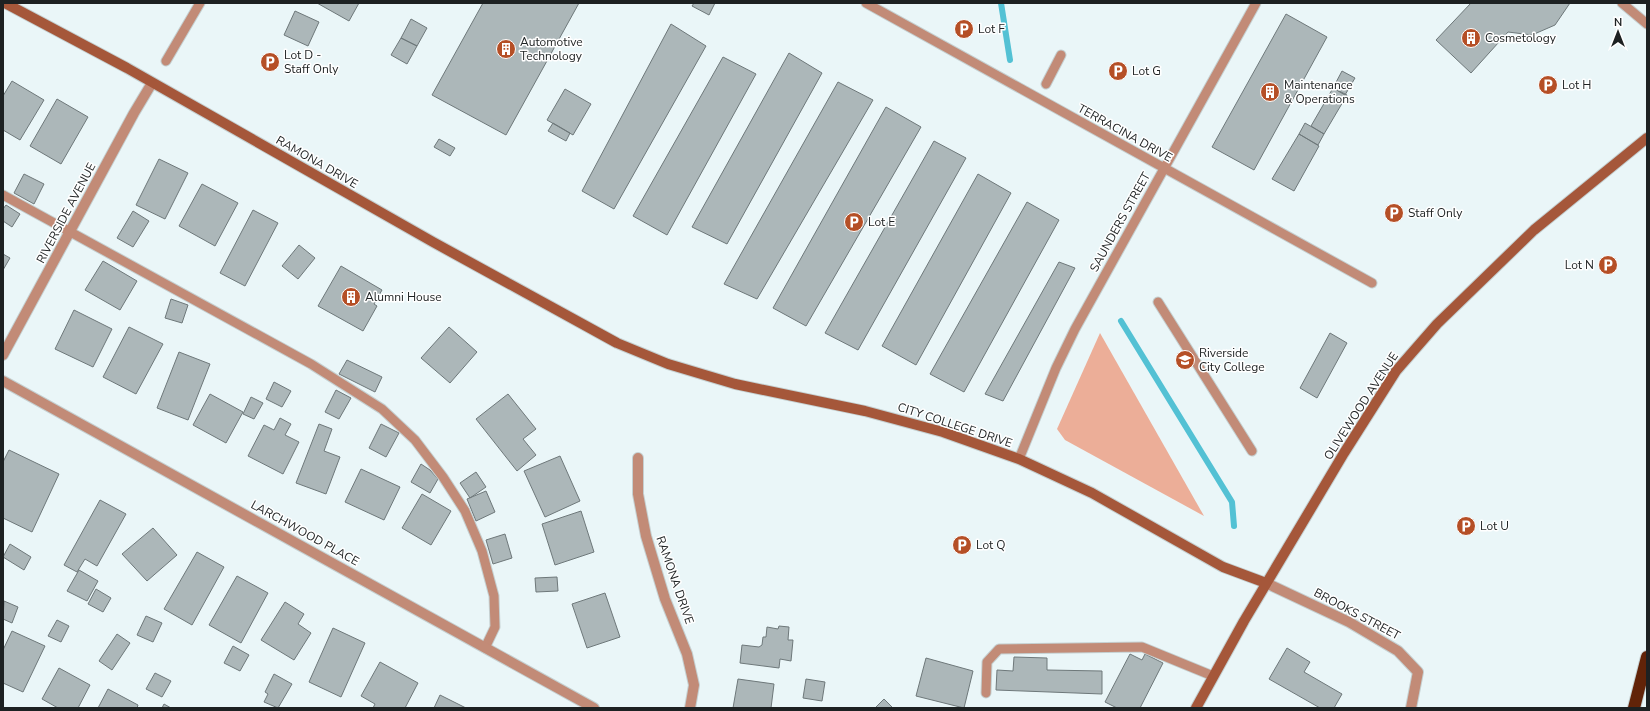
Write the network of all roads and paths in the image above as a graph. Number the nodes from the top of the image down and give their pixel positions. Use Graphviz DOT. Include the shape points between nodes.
graph roads {
  1 [pos="5,3"];
  2 [pos="866,3"];
  3 [pos="1256,3"];
  4 [pos="1622,3"];
  5 [pos="198,6"];
  6 [pos="1647,24"];
  7 [pos="1061,55"];
  8 [pos="166,61"];
  9 [pos="152,83"];
  10 [pos="1046,84"];
  11 [pos="1647,138"];
  12 [pos="1164,168"];
  13 [pos="3,195"];
  14 [pos="71,232"];
  15 [pos="1372,283"];
  16 [pos="1158,302"];
  17 [pos="617,343"];
  18 [pos="3,355"];
  19 [pos="3,381"];
  20 [pos="1252,451"];
  21 [pos="638,458"];
  22 [pos="1019,459"];
  23 [pos="1266,583"];
  24 [pos="485,648"];
  25 [pos="1647,657"];
  26 [pos="1213,676"];
  27 [pos="986,693"];
  28 [pos="594,708"];
  29 [pos="690,708"];
  30 [pos="1196,708"];
  31 [pos="1411,708"];
  32 [pos="1634,708"];
  1 -- 9 [label="street, RAMONA DRIVE"];
  2 -- 12 [label="lane, TERRACINA DRIVE"];
  3 -- 12 [label="lane, SAUNDERS STREET"];
  4 -- 6 [label="lane"];
  5 -- 8 [label="lane"];
  7 -- 10 [label="lane"];
  9 -- 14 [label="street, RIVERSIDE AVENUE"];
  9 -- 17 [label="street, RAMONA DRIVE"];
  11 -- 23 [label="street, OLIVEWOOD AVENUE" via="1534,230 1481,280 1416,348 1396,372 1361,426"];
  12 -- 15 [label="lane, TERRACINA DRIVE"];
  12 -- 22 [label="lane, SAUNDERS STREET" via="1075,329 1056,368"];
  13 -- 14 [label="lane"];
  14 -- 18 [label="street, RIVERSIDE AVENUE"];
  14 -- 24 [label="lane" via="311,364 382,410 414,440 465,511 482,551 494,596 495,627"];
  16 -- 20 [label="lane"];
  17 -- 22 [label="street, CITY COLLEGE DRIVE" via="668,364 735,384 865,411 943,432"];
  19 -- 24 [label="street, LARCHWOOD PLACE"];
  21 -- 29 [label="street, RAMONA DRIVE" via="638,494 646,536 665,599 687,654 694,685"];
  22 -- 23 [label="street, CITY COLLEGE DRIVE" via="1092,493 1223,567"];
  23 -- 26 [label="street, OLIVEWOOD AVENUE"];
  23 -- 31 [label="street, BROOKS STREET" via="1349,622 1398,651 1418,672"];
  24 -- 28 [label="street, LARCHWOOD PLACE"];
  25 -- 32 [label="highway"];
  26 -- 27 [label="lane" via="1142,647 999,649 987,662"];
  26 -- 30 [label="street, OLIVEWOOD AVENUE"];
}
